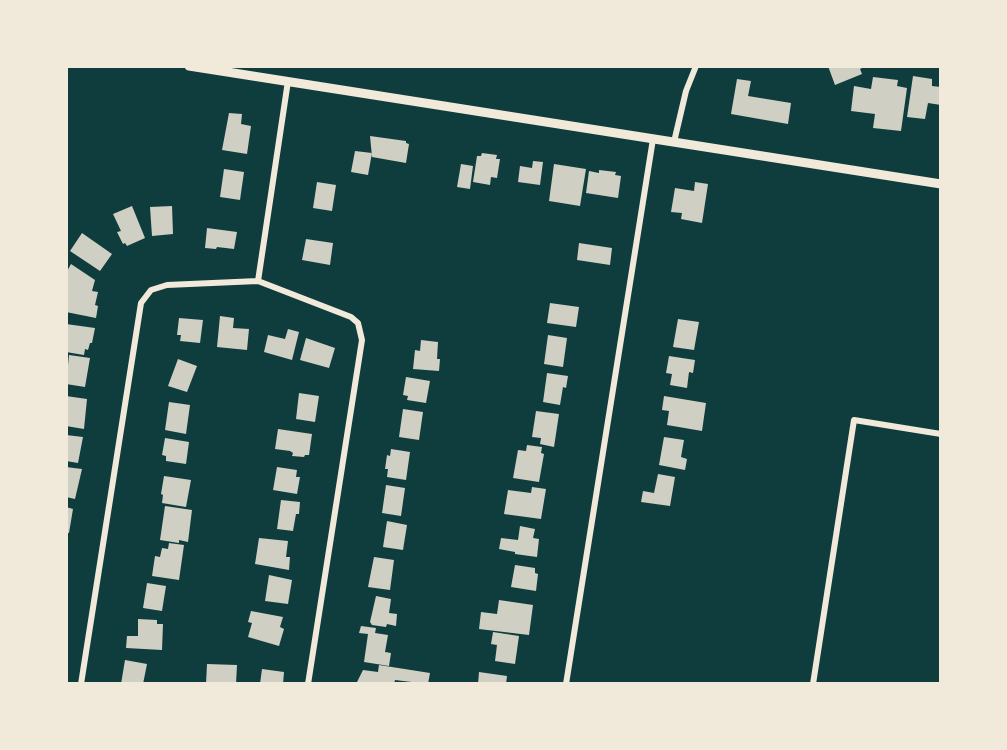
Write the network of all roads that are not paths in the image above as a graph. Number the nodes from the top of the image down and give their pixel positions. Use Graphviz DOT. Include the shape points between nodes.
graph roads {
  1 [pos="189,66"];
  2 [pos="696,66"];
  3 [pos="288,81"];
  4 [pos="653,139"];
  5 [pos="674,142"];
  6 [pos="941,184"];
  7 [pos="258,281"];
  8 [pos="941,434"];
  9 [pos="81,684"];
  10 [pos="308,684"];
  11 [pos="566,684"];
  12 [pos="813,684"];
  1 -- 3 [label="street"];
  2 -- 5 [label="street"];
  3 -- 4 [label="street"];
  3 -- 7 [label="street"];
  4 -- 5 [label="street"];
  4 -- 11 [label="street"];
  5 -- 6 [label="street"];
  7 -- 9 [label="street" via="167,285 151,290 141,303"];
  7 -- 10 [label="street" via="351,317 361,331 362,350"];
  8 -- 12 [label="street" via="854,420"];
}
